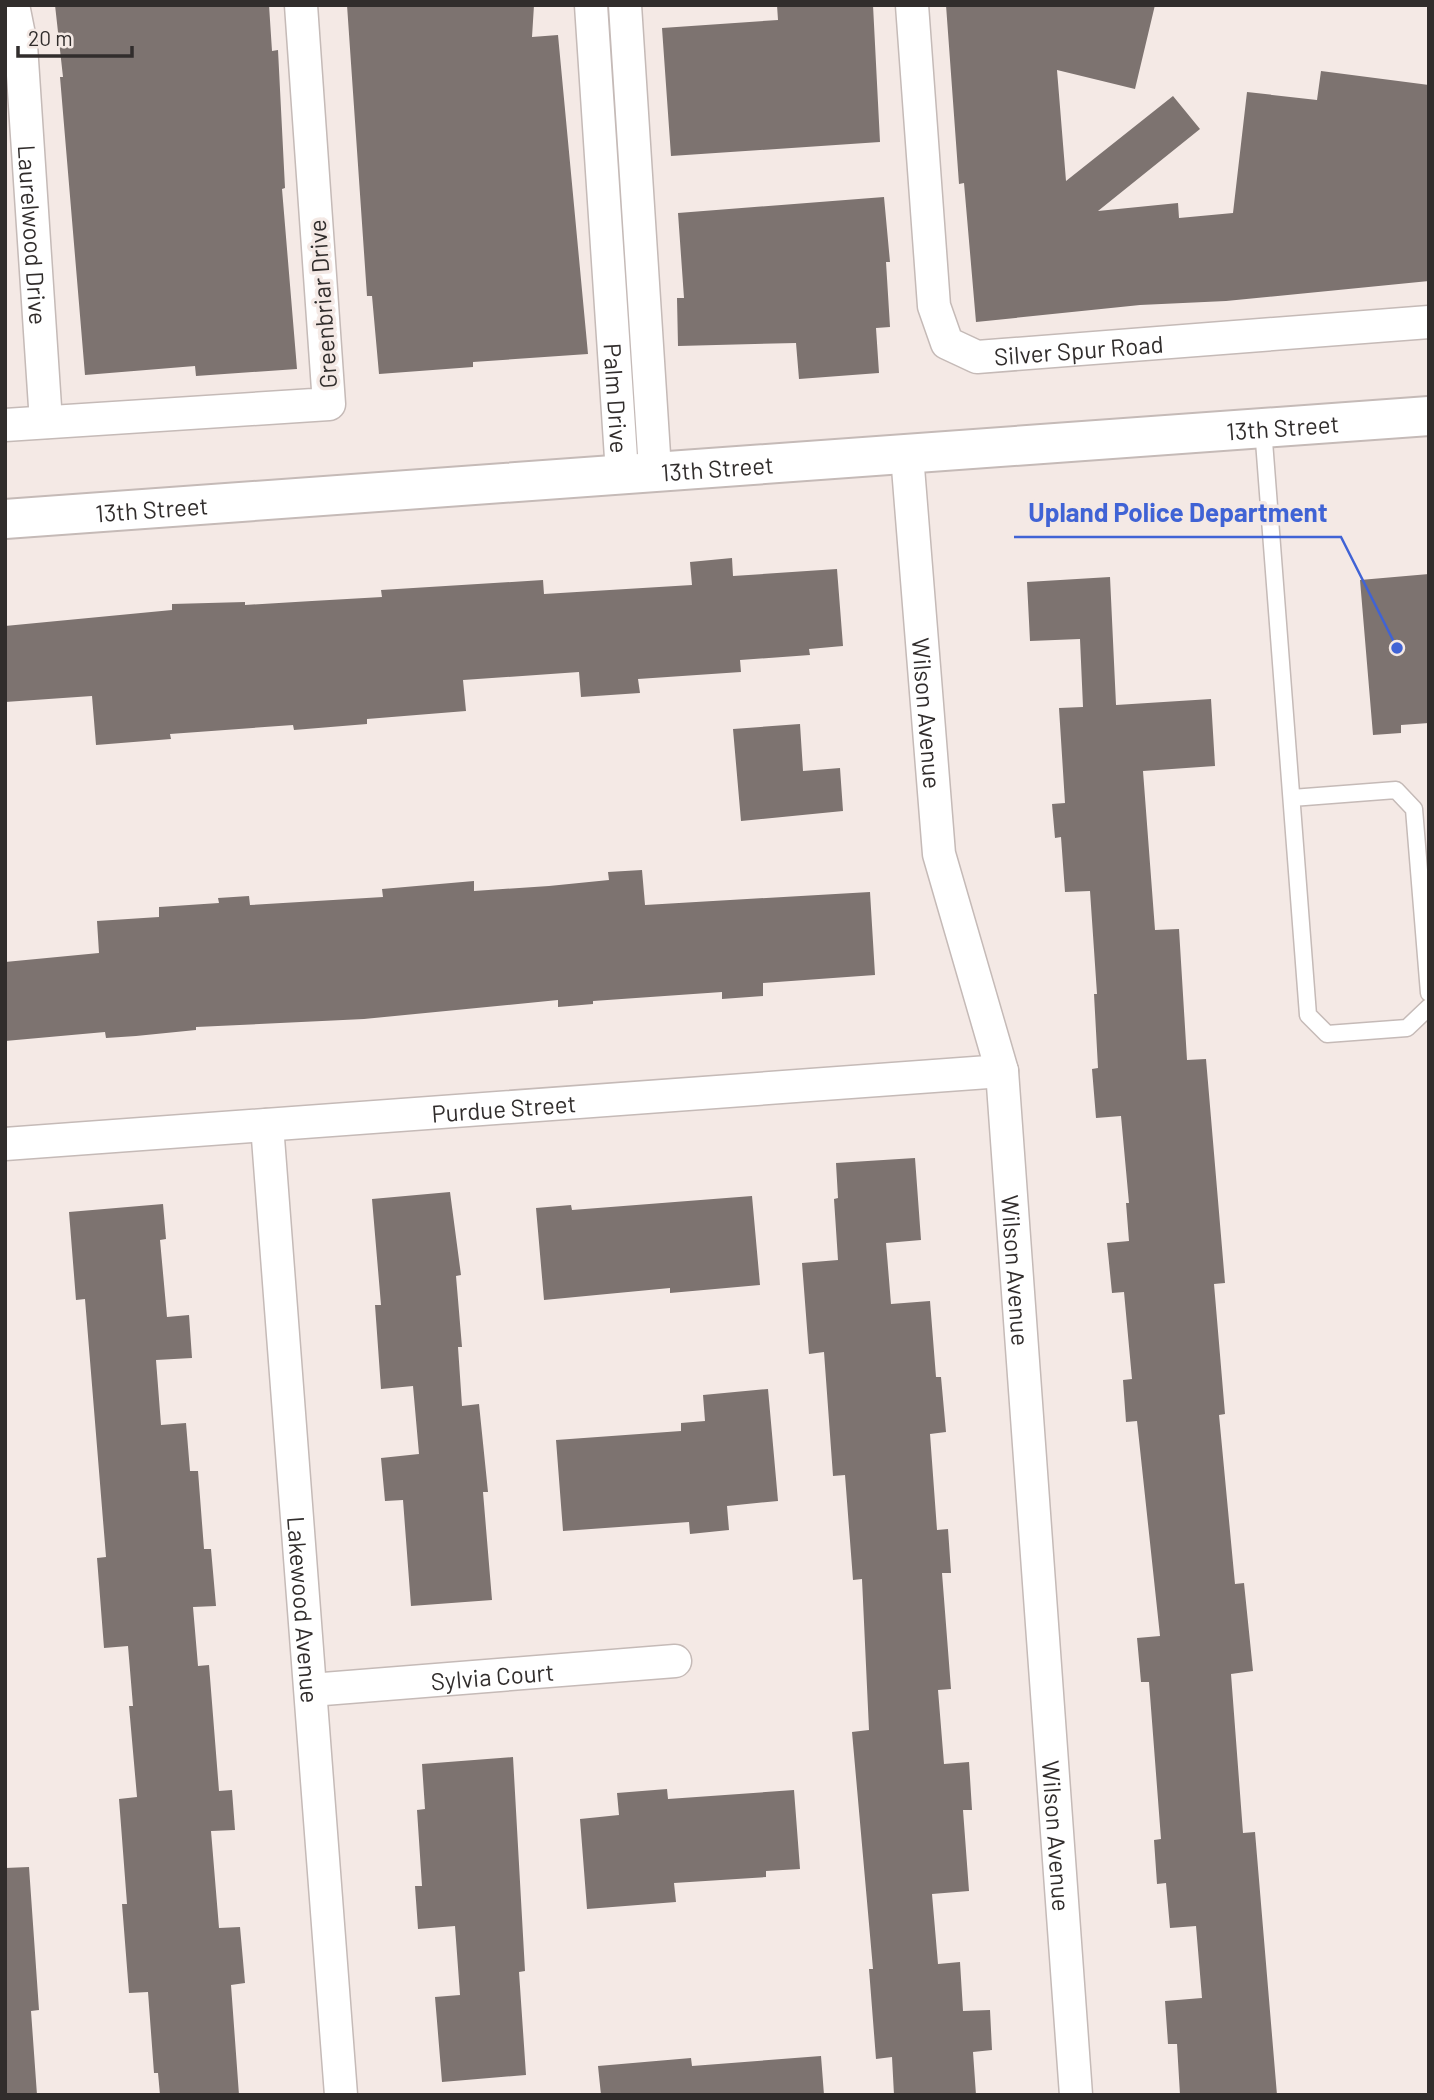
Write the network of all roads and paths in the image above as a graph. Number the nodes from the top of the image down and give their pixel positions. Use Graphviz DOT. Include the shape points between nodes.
graph roads {
  1 [pos="13,5"];
  2 [pos="301,5"];
  3 [pos="591,5"];
  4 [pos="625,5"];
  5 [pos="912,5"];
  6 [pos="628,54"];
  7 [pos="594,56"];
  8 [pos="635,142"];
  9 [pos="600,144"];
  10 [pos="640,234"];
  11 [pos="607,238"];
  12 [pos="645,321"];
  13 [pos="1429,322"];
  14 [pos="613,324"];
  15 [pos="1429,416"];
  16 [pos="46,422"];
  17 [pos="5,425"];
  18 [pos="1264,428"];
  19 [pos="907,455"];
  20 [pos="639,471"];
  21 [pos="5,519"];
  22 [pos="1292,799"];
  23 [pos="1429,993"];
  24 [pos="1429,1007"];
  25 [pos="1002,1071"];
  26 [pos="267,1125"];
  27 [pos="5,1144"];
  28 [pos="675,1661"];
  29 [pos="311,1690"];
  30 [pos="341,2095"];
  31 [pos="1076,2095"];
  1 -- 16 [label="street, Laurelwood Drive" via="21,45"];
  2 -- 16 [label="street, Greenbriar Drive" via="329,404"];
  3 -- 7 [label="street, Palm Drive"];
  4 -- 6 [label="street, Palm Drive"];
  5 -- 13 [label="street, Silver Spur Road" via="934,306 947,343 977,357"];
  6 -- 7 [label="street"];
  6 -- 8 [label="street, Palm Drive"];
  7 -- 9 [label="street, Palm Drive"];
  8 -- 9 [label="street"];
  8 -- 10 [label="street, Palm Drive"];
  9 -- 11 [label="street, Palm Drive"];
  10 -- 11 [label="street"];
  10 -- 12 [label="street, Palm Drive"];
  11 -- 14 [label="street, Palm Drive"];
  12 -- 14 [label="street, Palm Drive"];
  12 -- 20 [label="street, Palm Drive"];
  14 -- 20 [label="street, Palm Drive"];
  15 -- 18 [label="street, 13th Street"];
  16 -- 17 [label="street"];
  18 -- 19 [label="street, 13th Street"];
  18 -- 22 [label="lane"];
  19 -- 20 [label="street, 13th Street"];
  19 -- 25 [label="street, Wilson Avenue" via="939,854"];
  20 -- 21 [label="street, 13th Street"];
  22 -- 23 [label="lane" via="1396,790 1414,809"];
  22 -- 24 [label="lane" via="1308,1015 1327,1034 1407,1028"];
  25 -- 26 [label="street, Purdue Street"];
  25 -- 31 [label="street, Wilson Avenue"];
  26 -- 27 [label="street, Purdue Street"];
  26 -- 29 [label="street, Lakewood Avenue"];
  28 -- 29 [label="street, Sylvia Court"];
  29 -- 30 [label="street, Lakewood Avenue"];
}
